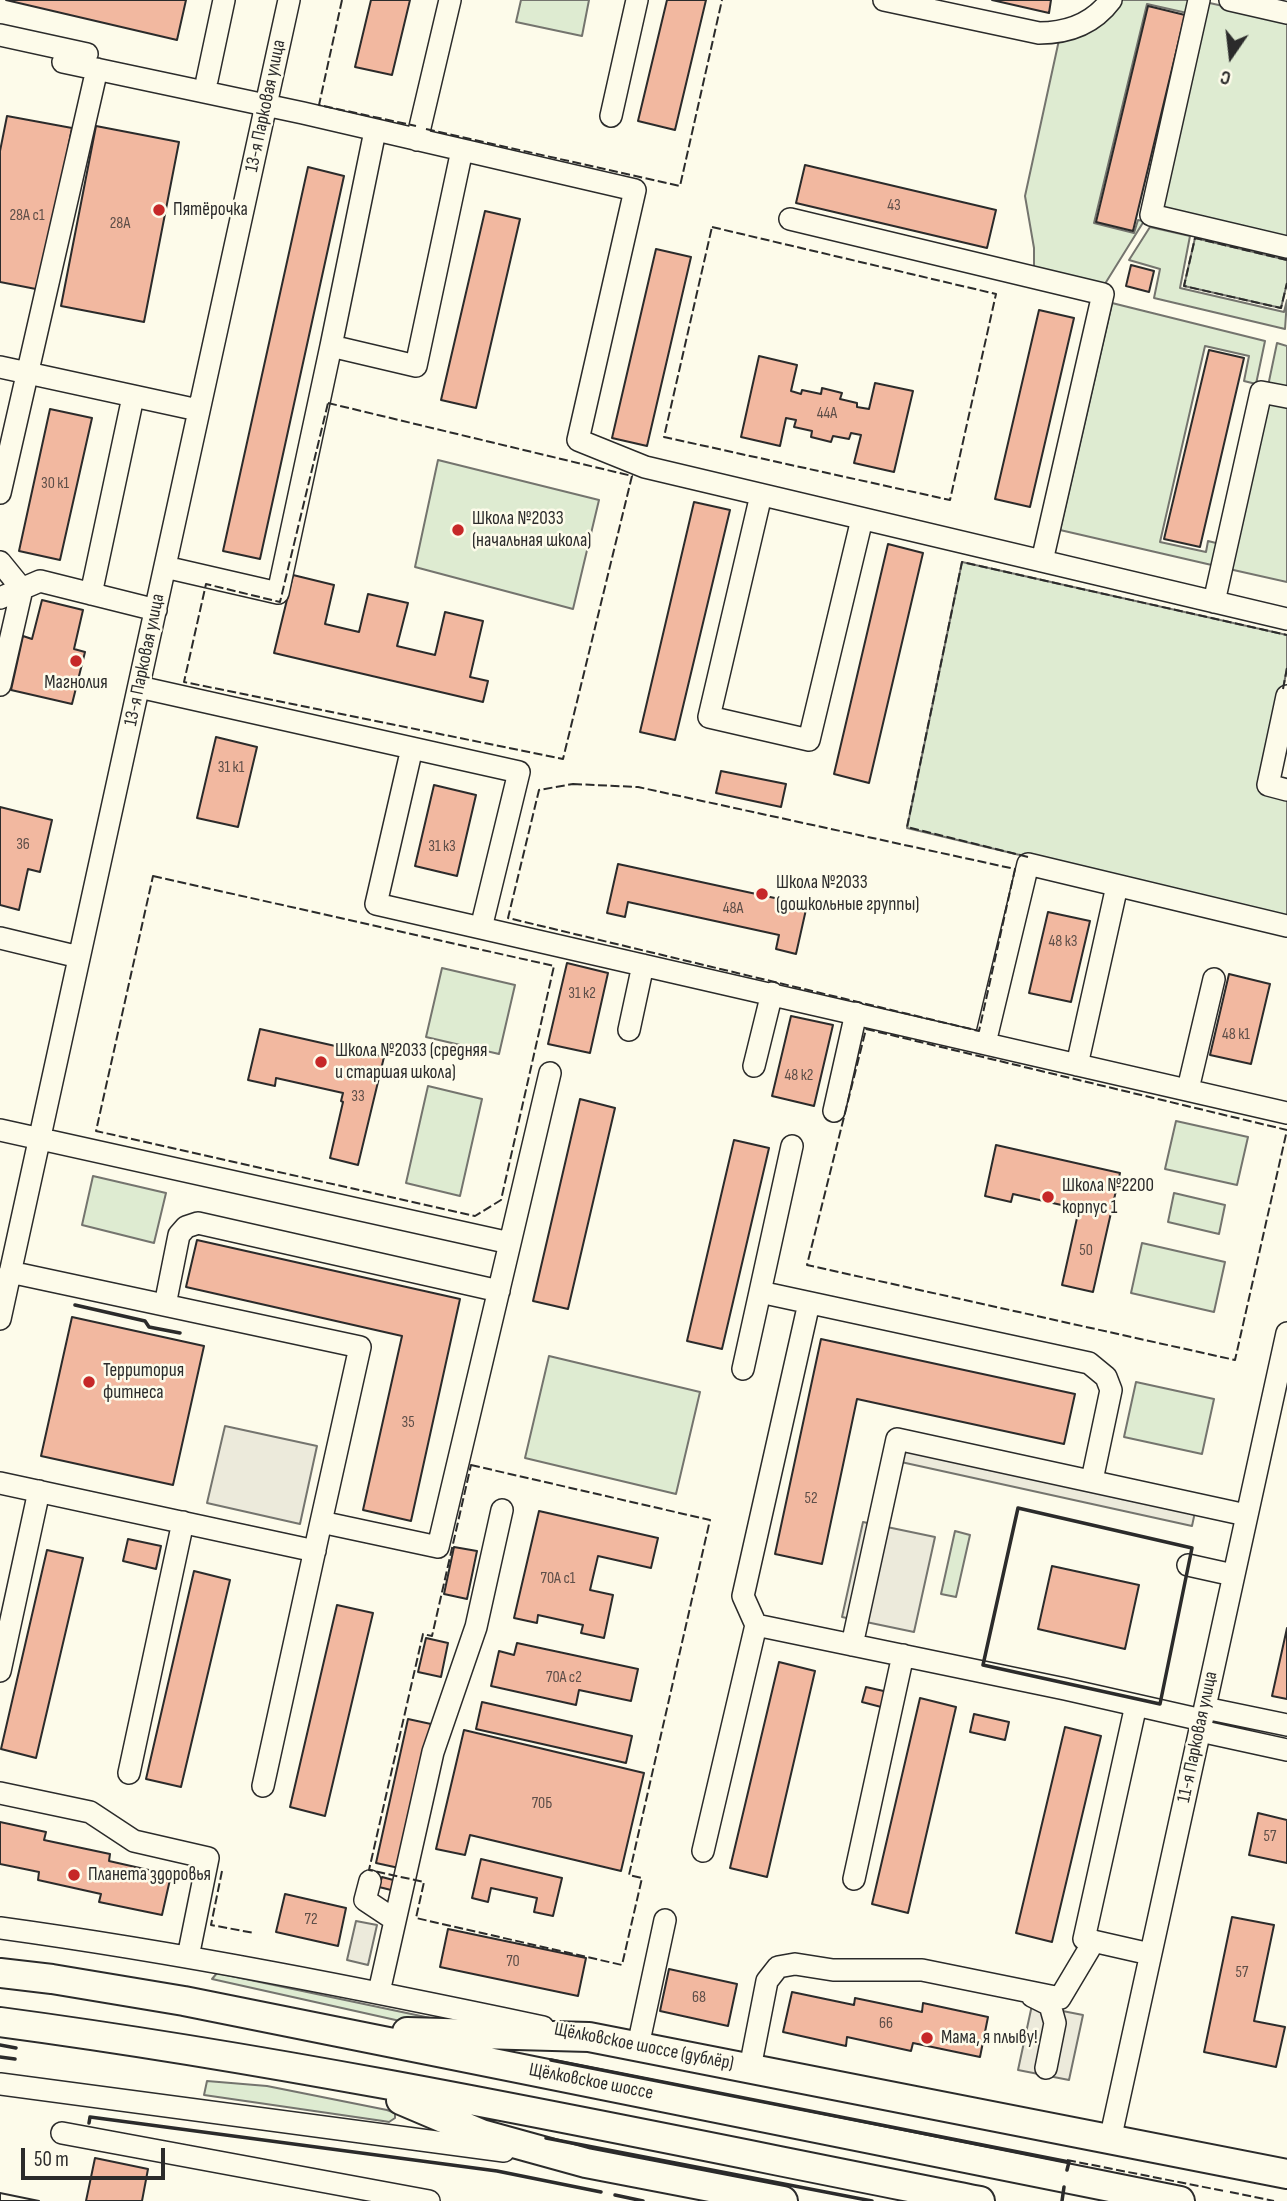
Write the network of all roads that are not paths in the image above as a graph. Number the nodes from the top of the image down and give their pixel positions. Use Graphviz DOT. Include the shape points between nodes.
graph roads {
  1 [pos="224,0"];
  2 [pos="289,0"];
  3 [pos="450,0"];
  4 [pos="638,0"];
  5 [pos="884,0"];
  6 [pos="1111,0"];
  7 [pos="1199,0"];
  8 [pos="1230,0"];
  9 [pos="1287,13"];
  10 [pos="0,35"];
  11 [pos="63,62"];
  12 [pos="97,69"];
  13 [pos="207,80"];
  14 [pos="267,99"];
  15 [pos="611,116"];
  16 [pos="375,131"];
  17 [pos="417,140"];
  18 [pos="462,150"];
  19 [pos="790,219"];
  20 [pos="1287,247"];
  21 [pos="331,346"];
  22 [pos="0,368"];
  23 [pos="28,373"];
  24 [pos="133,397"];
  25 [pos="1287,397"];
  26 [pos="198,410"];
  27 [pos="0,493"];
  28 [pos="761,495"];
  29 [pos="862,519"];
  30 [pos="1042,561"];
  31 [pos="0,562"];
  32 [pos="165,567"];
  33 [pos="22,589"];
  34 [pos="91,594"];
  35 [pos="0,598"];
  36 [pos="1214,602"];
  37 [pos="156,610"];
  38 [pos="1287,619"];
  39 [pos="0,685"];
  40 [pos="139,687"];
  41 [pos="1287,695"];
  42 [pos="412,748"];
  43 [pos="1287,790"];
  44 [pos="1117,886"];
  45 [pos="1287,926"];
  46 [pos="481,928"];
  47 [pos="0,938"];
  48 [pos="79,957"];
  49 [pos="643,965"];
  50 [pos="1214,979"];
  51 [pos="772,993"];
  52 [pos="856,1013"];
  53 [pos="629,1030"];
  54 [pos="985,1044"];
  55 [pos="1077,1065"];
  56 [pos="754,1066"];
  57 [pos="550,1073"];
  58 [pos="1188,1089"];
  59 [pos="834,1111"];
  60 [pos="1287,1113"];
  61 [pos="0,1130"];
  62 [pos="38,1139"];
  63 [pos="792,1146"];
  64 [pos="510,1243"];
  65 [pos="10,1272"];
  66 [pos="499,1291"];
  67 [pos="760,1292"];
  68 [pos="809,1303"];
  69 [pos="165,1305"];
  70 [pos="0,1319"];
  71 [pos="1287,1333"];
  72 [pos="1284,1361"];
  73 [pos="743,1369"];
  74 [pos="1092,1480"];
  75 [pos="0,1483"];
  76 [pos="39,1491"];
  77 [pos="502,1510"];
  78 [pos="1246,1515"];
  79 [pos="183,1522"];
  80 [pos="321,1522"];
  81 [pos="315,1551"];
  82 [pos="1188,1565"];
  83 [pos="1233,1575"];
  84 [pos="756,1625"];
  85 [pos="852,1645"];
  86 [pos="903,1655"];
  87 [pos="0,1671"];
  88 [pos="1136,1704"];
  89 [pos="1202,1720"];
  90 [pos="1287,1725"];
  91 [pos="1287,1750"];
  92 [pos="129,1773"];
  93 [pos="263,1786"];
  94 [pos="0,1793"];
  95 [pos="703,1851"];
  96 [pos="854,1879"];
  97 [pos="369,1881"];
  98 [pos="395,1920"];
  99 [pos="664,1920"];
  100 [pos="0,1928"];
  101 [pos="1094,1941"];
  102 [pos="1150,1954"];
  103 [pos="188,1957"];
  104 [pos="0,1973"];
  105 [pos="379,1992"];
  106 [pos="1023,1992"];
  107 [pos="0,2022"];
  108 [pos="312,2026"];
  109 [pos="589,2037"];
  110 [pos="638,2046"];
  111 [pos="750,2068"];
  112 [pos="1045,2068"];
  113 [pos="312,2072"];
  114 [pos="0,2084"];
  115 [pos="62,2133"];
  116 [pos="1110,2140"];
  117 [pos="586,2163"];
  118 [pos="1287,2174"];
  119 [pos="429,2201"];
  120 [pos="782,2201"];
  121 [pos="980,2201"];
  122 [pos="1180,2201"];
  1 -- 13 [label="street"];
  2 -- 14 [label="street, 13-я Парковая улица"];
  3 -- 17 [label="street"];
  4 -- 15 [label="street"];
  5 -- 6 [label="street" via="1049,33 1081,26 1097,17"];
  7 -- 20 [label="street" via="1151,215"];
  8 -- 9 [label="street"];
  10 -- 13 [label="street"];
  11 -- 12 [label="street"];
  12 -- 14 [label="street"];
  12 -- 23 [label="street"];
  13 -- 14 [label="street"];
  14 -- 16 [label="street"];
  14 -- 26 [label="street, 13-я Парковая улица"];
  16 -- 17 [label="street"];
  16 -- 21 [label="street"];
  17 -- 18 [label="street"];
  18 -- 21 [label="street" via="416,366"];
  18 -- 28 [label="street" via="635,190 578,440 645,467"];
  19 -- 30 [label="street" via="1103,294"];
  21 -- 32 [label="street" via="278,593"];
  22 -- 23 [label="street"];
  23 -- 24 [label="street"];
  23 -- 27 [label="street"];
  24 -- 26 [label="street"];
  24 -- 34 [label="street"];
  25 -- 36 [label="street" via="1261,392"];
  26 -- 32 [label="street, 13-я Парковая улица"];
  28 -- 29 [label="street"];
  28 -- 29 [label="street" via="709,717 809,740"];
  29 -- 30 [label="street"];
  30 -- 36 [label="street"];
  31 -- 33 [label="street"];
  32 -- 37 [label="street, 13-я Парковая улица"];
  33 -- 34 [label="street" via="40,581"];
  33 -- 35 [label="street"];
  33 -- 39 [label="street"];
  34 -- 37 [label="street"];
  36 -- 38 [label="street"];
  37 -- 40 [label="street, 13-я Парковая улица"];
  40 -- 42 [label="street"];
  40 -- 48 [label="street, 13-я Парковая улица"];
  41 -- 43 [label="street" via="1268,785"];
  42 -- 46 [label="street" via="376,904"];
  42 -- 46 [label="street" via="519,772"];
  44 -- 45 [label="street"];
  44 -- 54 [label="street" via="1028,864"];
  44 -- 55 [label="street"];
  46 -- 49 [label="street"];
  47 -- 48 [label="street"];
  48 -- 62 [label="street, 13-я Парковая улица"];
  49 -- 51 [label="street"];
  49 -- 53 [label="street"];
  50 -- 58 [label="street"];
  51 -- 52 [label="street"];
  51 -- 56 [label="street"];
  52 -- 54 [label="street"];
  52 -- 59 [label="street"];
  54 -- 55 [label="street"];
  55 -- 58 [label="street"];
  57 -- 64 [label="street"];
  58 -- 60 [label="street"];
  61 -- 62 [label="street"];
  62 -- 64 [label="street" via="289,1184"];
  62 -- 65 [label="street, 13-я Парковая улица"];
  63 -- 67 [label="street"];
  64 -- 66 [label="street"];
  65 -- 69 [label="street"];
  65 -- 70 [label="street, 13-я Парковая улица"];
  66 -- 69 [label="street" via="198,1223 179,1236"];
  66 -- 80 [label="street" via="438,1547"];
  67 -- 68 [label="street"];
  67 -- 73 [label="street"];
  68 -- 74 [label="street" via="1089,1363 1106,1377 1111,1390"];
  68 -- 84 [label="street" via="743,1596"];
  69 -- 80 [label="street" via="360,1347"];
  71 -- 72 [label="street, 11-я Парковая улица"];
  72 -- 78 [label="street, 11-я Парковая улица"];
  74 -- 78 [label="street"];
  74 -- 85 [label="street" via="897,1438"];
  75 -- 76 [label="street"];
  76 -- 79 [label="street"];
  76 -- 87 [label="street"];
  77 -- 98 [label="street" via="476,1627 433,1752"];
  78 -- 83 [label="street, 11-я Парковая улица"];
  79 -- 81 [label="street"];
  79 -- 92 [label="street"];
  80 -- 81 [label="street"];
  81 -- 93 [label="street"];
  82 -- 83 [label="street"];
  83 -- 89 [label="street, 11-я Парковая улица"];
  84 -- 85 [label="street"];
  84 -- 95 [label="street"];
  85 -- 86 [label="street"];
  86 -- 88 [label="street"];
  86 -- 96 [label="street"];
  88 -- 89 [label="street"];
  88 -- 101 [label="street" via="1083,1939"];
  89 -- 90 [label="street"];
  89 -- 91 [label="street"];
  89 -- 102 [label="street, 11-я Парковая улица"];
  94 -- 103 [label="street" via="90,1812 134,1841 208,1858"];
  97 -- 98 [label="street" via="365,1900"];
  98 -- 105 [label="street"];
  99 -- 110 [label="street"];
  100 -- 103 [label="street, Щёлковское шоссе (дублёр)"];
  101 -- 102 [label="street"];
  101 -- 106 [label="street" via="1060,1998"];
  102 -- 116 [label="street, 11-я Парковая улица"];
  103 -- 105 [label="street, Щёлковское шоссе (дублёр)"];
  104 -- 108 [label="main road, Щёлковское шоссе"];
  105 -- 109 [label="street, Щёлковское шоссе (дублёр)"];
  106 -- 111 [label="street" via="922,1970 778,1966 767,1981"];
  106 -- 112 [label="street" via="1050,2005 1055,2023"];
  107 -- 113 [label="main road"];
  108 -- 109 [label="main road"];
  108 -- 122 [label="main road, Щёлковское шоссе"];
  109 -- 110 [label="main road, Щёлковское шоссе (дублёр)"];
  110 -- 111 [label="main road, Щёлковское шоссе (дублёр)"];
  111 -- 116 [label="main road, Щёлковское шоссе (дублёр)"];
  113 -- 117 [label="main road" via="396,2098 481,2134"];
  113 -- 121 [label="main road"];
  114 -- 117 [label="street"];
  115 -- 119 [label="street"];
  116 -- 118 [label="main road, Щёлковское шоссе (дублёр)"];
  117 -- 120 [label="main road"];
}
